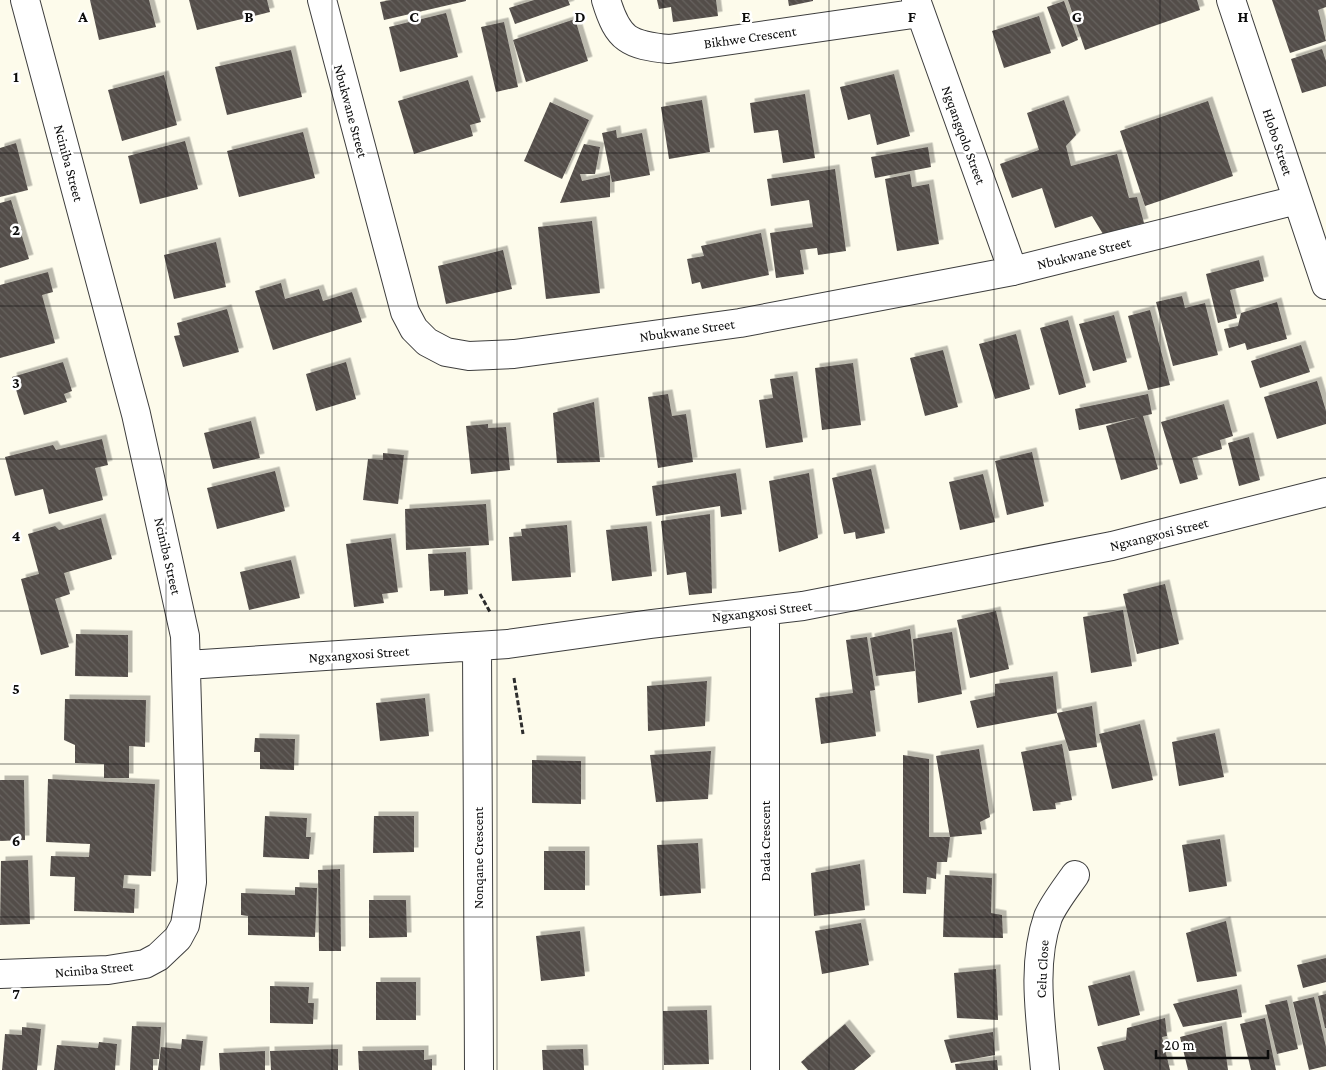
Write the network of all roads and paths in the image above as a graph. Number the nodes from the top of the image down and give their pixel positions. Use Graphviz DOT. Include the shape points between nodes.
graph roads {
  1 [pos="25,0"];
  2 [pos="322,0"];
  3 [pos="606,0"];
  4 [pos="1231,0"];
  5 [pos="918,6"];
  6 [pos="1298,200"];
  7 [pos="1013,271"];
  8 [pos="1326,285"];
  9 [pos="1326,492"];
  10 [pos="765,611"];
  11 [pos="477,646"];
  12 [pos="187,664"];
  13 [pos="1075,875"];
  14 [pos="0,974"];
  15 [pos="479,1070"];
  16 [pos="765,1070"];
  17 [pos="1045,1070"];
  1 -- 12 [label="street, Nciniba Street" via="136,414 180,610"];
  2 -- 7 [label="street, Nbukwane Street" via="405,312 427,342 446,352 469,356 514,354 740,323"];
  3 -- 5 [label="street, Bikhwe Crescent" via="618,31 641,45 669,49"];
  4 -- 6 [label="street, Hlobo Street"];
  5 -- 7 [label="street, Ngqangqolo Street"];
  6 -- 7 [label="street, Nbukwane Street"];
  6 -- 8 [label="street, Hlobo Street"];
  9 -- 10 [label="street, Ngxangxosi Street" via="1112,546 864,595"];
  10 -- 11 [label="street, Ngxangxosi Street"];
  10 -- 16 [label="street, Dada Crescent"];
  11 -- 12 [label="street, Ngxangxosi Street"];
  11 -- 15 [label="street, Nonqane Crescent"];
  12 -- 14 [label="street, Nciniba Street" via="192,882 185,925 178,938 158,957 132,966 108,970"];
  13 -- 17 [label="street, Celu Close" via="1048,916 1041,945 1039,982"];
}
